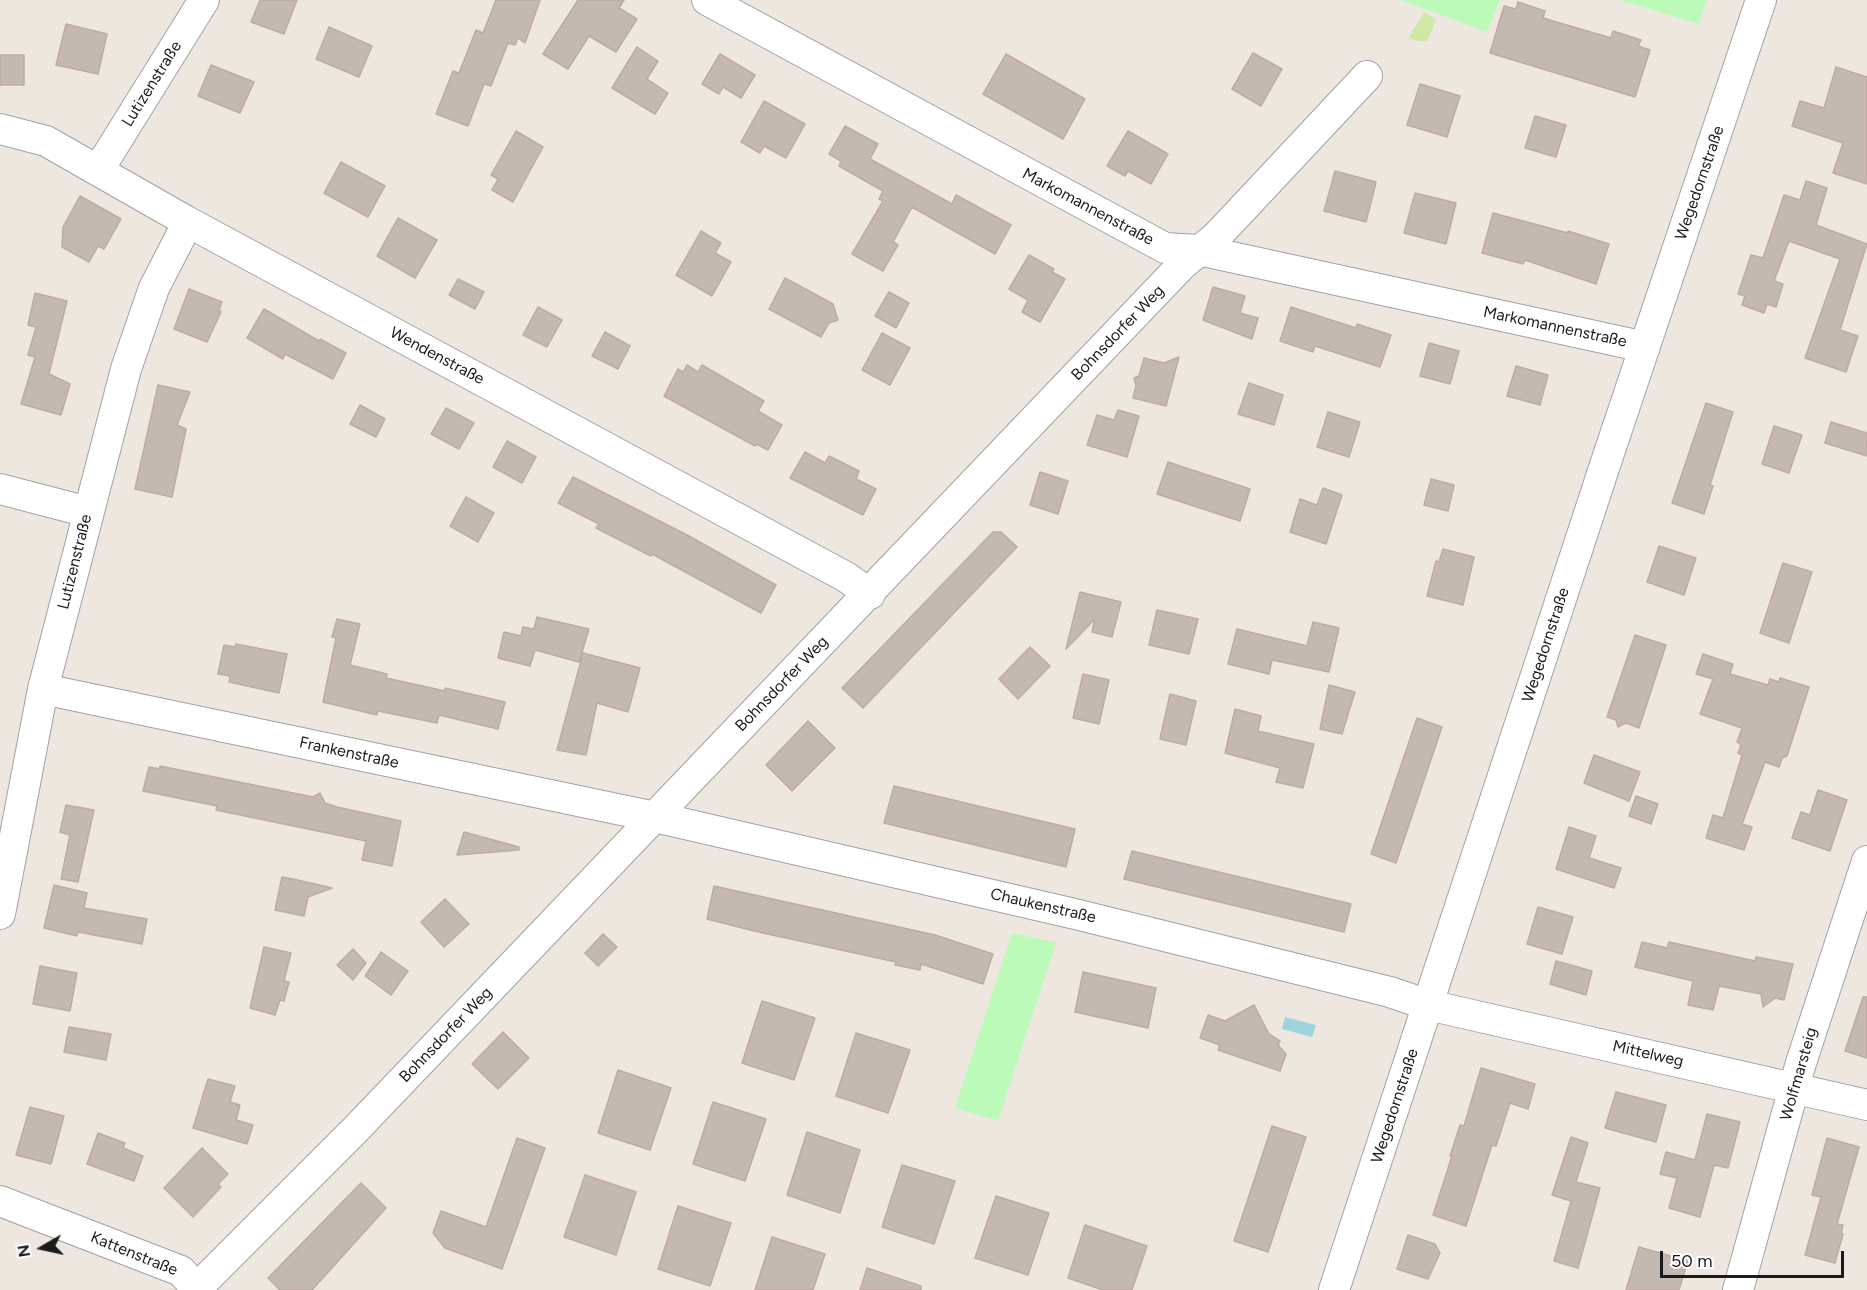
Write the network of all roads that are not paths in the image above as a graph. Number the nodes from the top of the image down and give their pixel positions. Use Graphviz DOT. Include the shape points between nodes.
graph roads {
  1 [pos="204,0"];
  2 [pos="706,0"];
  3 [pos="1761,0"];
  4 [pos="1367,76"];
  5 [pos="0,129"];
  6 [pos="99,169"];
  7 [pos="188,222"];
  8 [pos="1199,250"];
  9 [pos="1645,347"];
  10 [pos="0,489"];
  11 [pos="88,512"];
  12 [pos="870,594"];
  13 [pos="43,689"];
  14 [pos="655,817"];
  15 [pos="4,860"];
  16 [pos="1867,861"];
  17 [pos="0,914"];
  18 [pos="1428,1005"];
  19 [pos="1795,1088"];
  20 [pos="1867,1105"];
  21 [pos="0,1201"];
  22 [pos="195,1289"];
  23 [pos="1334,1290"];
  24 [pos="1738,1290"];
  1 -- 6 [label="street, Lutizenstraße"];
  2 -- 8 [label="street, Markomannenstraße" via="1165,248"];
  3 -- 9 [label="street, Wegedornstraße"];
  4 -- 8 [label="street, Bohnsdorfer Weg" via="1217,236"];
  5 -- 6 [label="street, Wendenstraße" via="46,141"];
  6 -- 7 [label="street, Wendenstraße"];
  7 -- 11 [label="street, Lutizenstraße" via="153,288 126,369"];
  7 -- 12 [label="street, Wendenstraße" via="846,577"];
  8 -- 9 [label="street, Markomannenstraße"];
  8 -- 12 [label="street, Bohnsdorfer Weg"];
  9 -- 18 [label="street, Wegedornstraße"];
  10 -- 11 [label="street"];
  11 -- 13 [label="street, Lutizenstraße"];
  12 -- 14 [label="street, Bohnsdorfer Weg"];
  13 -- 14 [label="street, Frankenstraße"];
  13 -- 15 [label="street, Lutizenstraße"];
  14 -- 18 [label="street, Chaukenstraße" via="1075,914 1390,992"];
  14 -- 22 [label="street, Bohnsdorfer Weg" via="356,1129"];
  15 -- 17 [label="street, Lutizenstraße"];
  16 -- 19 [label="street, Wolfmarsteig"];
  18 -- 19 [label="street, Mittelweg"];
  18 -- 23 [label="street, Wegedornstraße"];
  19 -- 20 [label="street, Mittelweg"];
  19 -- 24 [label="street, Wolfmarsteig"];
  21 -- 22 [label="street, Kattenstraße" via="181,1270"];
}
